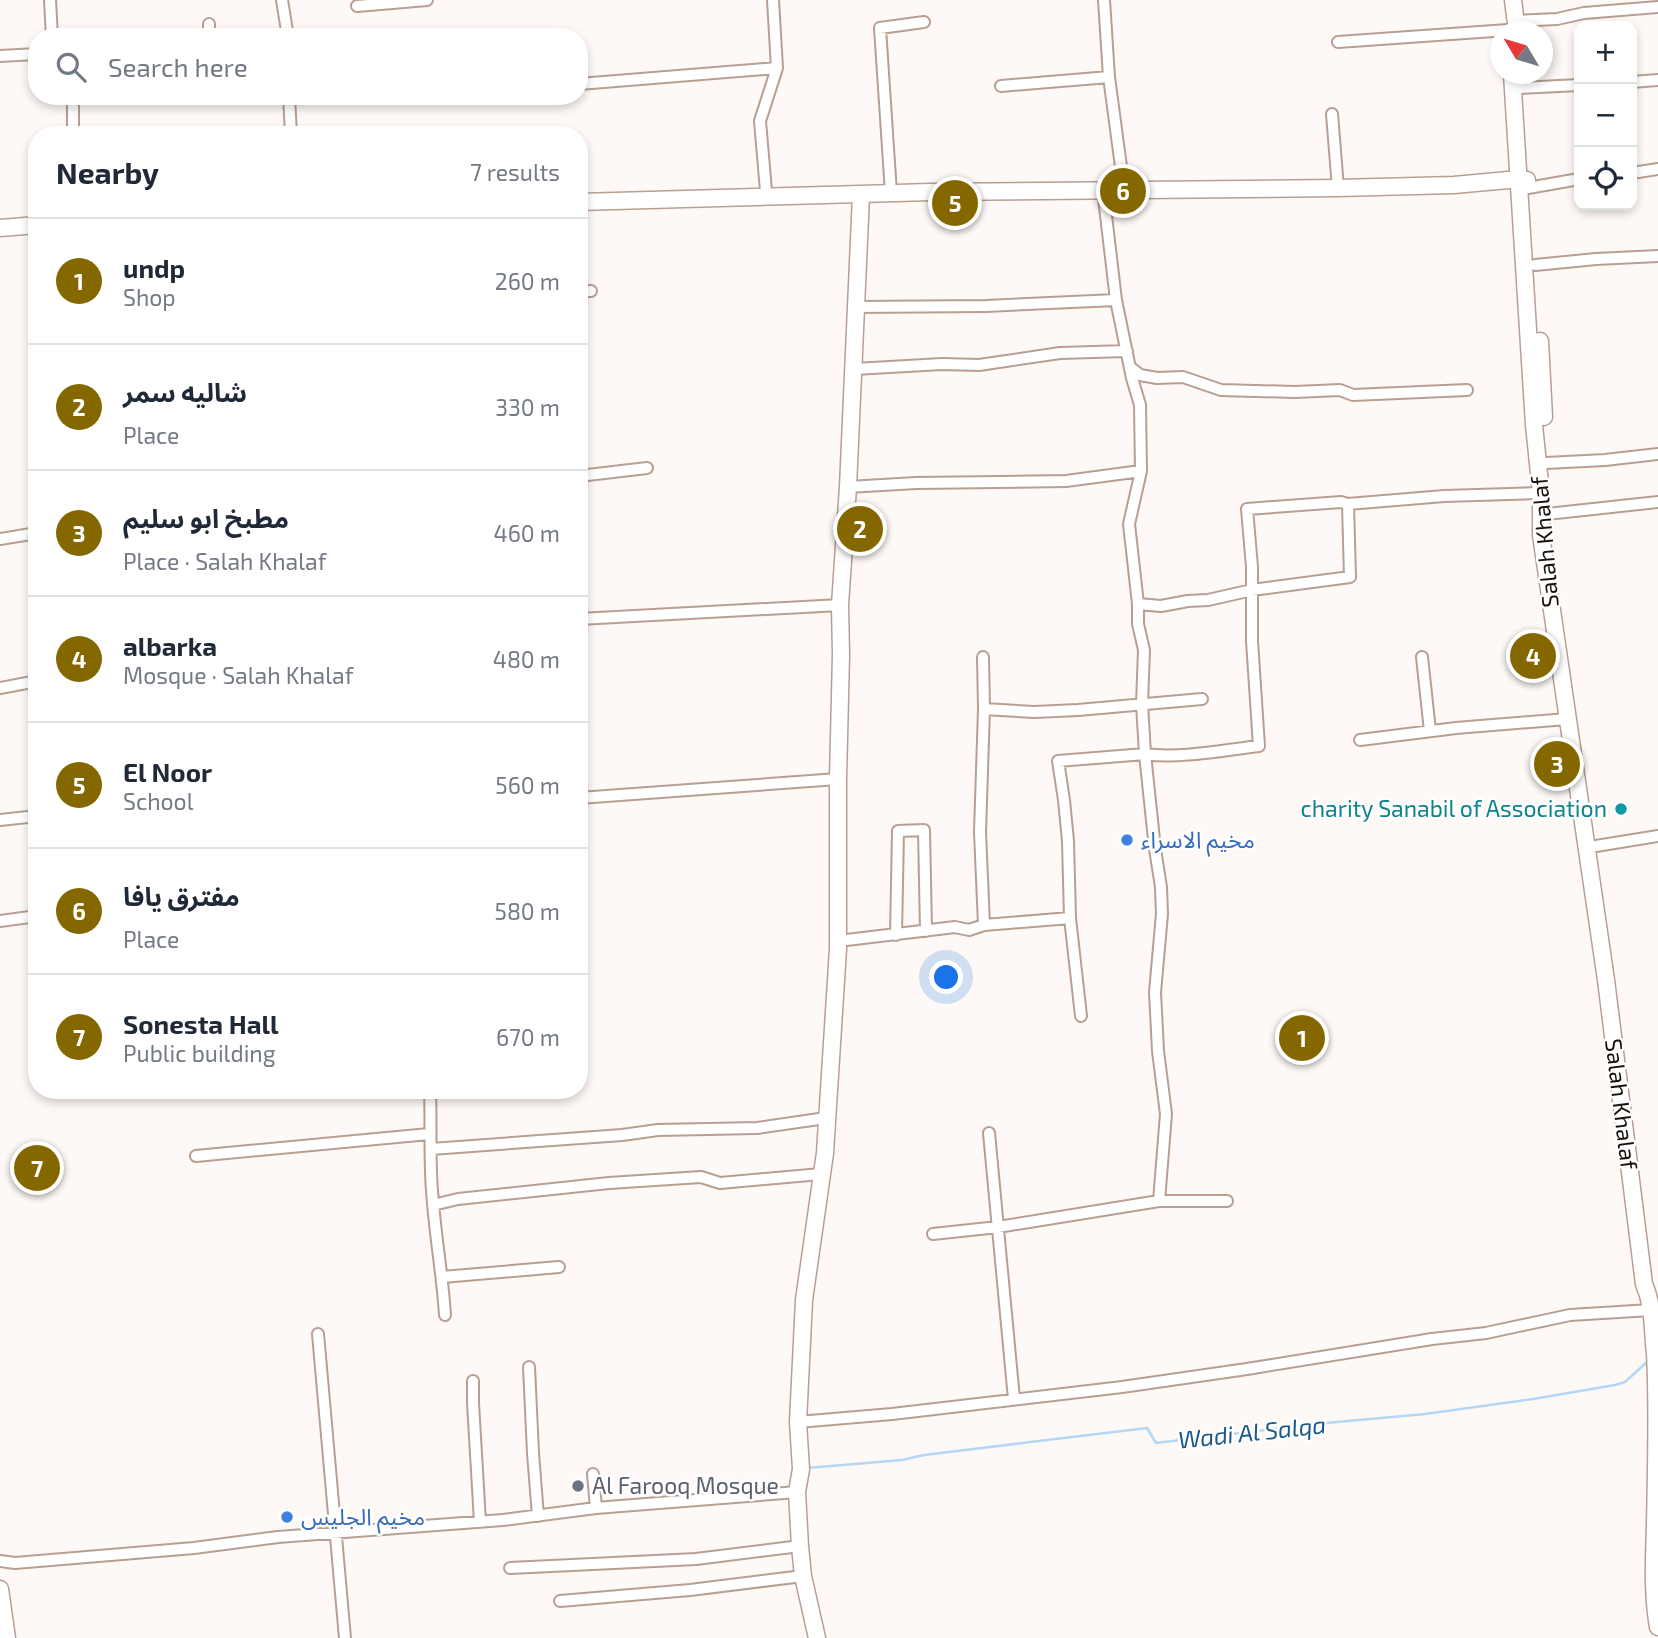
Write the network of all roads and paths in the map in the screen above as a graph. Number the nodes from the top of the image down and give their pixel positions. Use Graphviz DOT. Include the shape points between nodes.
graph roads {
  1 [pos="50,0"];
  2 [pos="282,0"];
  3 [pos="426,0"];
  4 [pos="773,0"];
  5 [pos="1104,0"];
  6 [pos="1506,0"];
  7 [pos="1513,0"];
  8 [pos="357,6"];
  9 [pos="1658,7"];
  10 [pos="1511,21"];
  11 [pos="1513,21"];
  12 [pos="1548,21"];
  13 [pos="925,22"];
  14 [pos="209,24"];
  15 [pos="52,28"];
  16 [pos="209,28"];
  17 [pos="287,28"];
  18 [pos="1490,31"];
  19 [pos="1338,42"];
  20 [pos="28,54"];
  21 [pos="0,56"];
  22 [pos="777,68"];
  23 [pos="1109,77"];
  24 [pos="1658,80"];
  25 [pos="1637,82"];
  26 [pos="588,83"];
  27 [pos="1553,83"];
  28 [pos="1513,84"];
  29 [pos="1521,84"];
  30 [pos="1574,85"];
  31 [pos="1001,86"];
  32 [pos="73,105"];
  33 [pos="289,105"];
  34 [pos="1332,114"];
  35 [pos="73,126"];
  36 [pos="291,126"];
  37 [pos="1658,169"];
  38 [pos="1637,172"];
  39 [pos="1574,179"];
  40 [pos="1525,182"];
  41 [pos="1338,188"];
  42 [pos="1124,189"];
  43 [pos="1103,190"];
  44 [pos="766,191"];
  45 [pos="891,193"];
  46 [pos="862,195"];
  47 [pos="588,202"];
  48 [pos="28,226"];
  49 [pos="0,228"];
  50 [pos="1658,256"];
  51 [pos="1535,265"];
  52 [pos="1116,300"];
  53 [pos="856,307"];
  54 [pos="1127,351"];
  55 [pos="1130,367"];
  56 [pos="854,369"];
  57 [pos="1467,390"];
  58 [pos="1658,454"];
  59 [pos="1546,463"];
  60 [pos="647,468"];
  61 [pos="1141,471"];
  62 [pos="588,475"];
  63 [pos="848,487"];
  64 [pos="1541,493"];
  65 [pos="1658,502"];
  66 [pos="1348,504"];
  67 [pos="1547,514"];
  68 [pos="28,534"];
  69 [pos="0,539"];
  70 [pos="1252,590"];
  71 [pos="1138,604"];
  72 [pos="840,605"];
  73 [pos="588,619"];
  74 [pos="983,656"];
  75 [pos="1422,657"];
  76 [pos="28,683"];
  77 [pos="0,688"];
  78 [pos="1202,699"];
  79 [pos="1142,704"];
  80 [pos="984,709"];
  81 [pos="1567,719"];
  82 [pos="1430,731"];
  83 [pos="1360,740"];
  84 [pos="1145,754"];
  85 [pos="838,779"];
  86 [pos="588,797"];
  87 [pos="28,817"];
  88 [pos="0,820"];
  89 [pos="1658,836"];
  90 [pos="1596,846"];
  91 [pos="28,917"];
  92 [pos="1070,918"];
  93 [pos="0,921"];
  94 [pos="984,925"];
  95 [pos="926,931"];
  96 [pos="896,935"];
  97 [pos="838,941"];
  98 [pos="1081,1016"];
  99 [pos="430,1099"];
  100 [pos="826,1118"];
  101 [pos="989,1133"];
  102 [pos="429,1134"];
  103 [pos="432,1149"];
  104 [pos="196,1156"];
  105 [pos="821,1174"];
  106 [pos="1159,1201"];
  107 [pos="1227,1201"];
  108 [pos="433,1205"];
  109 [pos="998,1227"];
  110 [pos="933,1234"];
  111 [pos="559,1267"];
  112 [pos="442,1277"];
  113 [pos="1653,1295"];
  114 [pos="445,1315"];
  115 [pos="318,1334"];
  116 [pos="529,1367"];
  117 [pos="473,1381"];
  118 [pos="1014,1399"];
  119 [pos="798,1422"];
  120 [pos="593,1474"];
  121 [pos="797,1492"];
  122 [pos="596,1508"];
  123 [pos="538,1516"];
  124 [pos="480,1522"];
  125 [pos="336,1533"];
  126 [pos="800,1546"];
  127 [pos="0,1561"];
  128 [pos="510,1568"];
  129 [pos="803,1576"];
  130 [pos="0,1589"];
  131 [pos="560,1601"];
  132 [pos="1658,1627"];
  133 [pos="7,1638"];
  134 [pos="345,1638"];
  135 [pos="817,1638"];
  1 -- 15 [label="street"];
  2 -- 17 [label="street"];
  3 -- 8 [label="street"];
  4 -- 22 [label="street"];
  5 -- 23 [label="street"];
  6 -- 10 [label="street"];
  7 -- 11 [label="street"];
  9 -- 12 [label="street"];
  13 -- 45 [label="street" via="880,28"];
  14 -- 16 [label="street"];
  18 -- 19 [label="street"];
  20 -- 21 [label="street"];
  22 -- 26 [label="street"];
  22 -- 44 [label="street" via="760,121"];
  23 -- 31 [label="street"];
  23 -- 42 [label="street"];
  24 -- 25 [label="street"];
  27 -- 30 [label="street"];
  28 -- 40 [label="street, Salah Khalaf"];
  29 -- 40 [label="street, Salah Khalaf"];
  32 -- 35 [label="street"];
  33 -- 36 [label="street"];
  34 -- 41 [label="street"];
  37 -- 38 [label="street"];
  39 -- 40 [label="street"];
  40 -- 41 [label="street"];
  40 -- 51 [label="street, Salah Khalaf"];
  40 -- 64 [label="street, Salah Khalaf"];
  41 -- 42 [label="street"];
  42 -- 43 [label="street"];
  43 -- 45 [label="street"];
  43 -- 52 [label="street"];
  45 -- 46 [label="street"];
  46 -- 47 [label="street"];
  46 -- 53 [label="street"];
  48 -- 49 [label="street"];
  50 -- 51 [label="street"];
  51 -- 59 [label="street, Salah Khalaf"];
  52 -- 53 [label="street"];
  52 -- 54 [label="street"];
  53 -- 56 [label="street"];
  54 -- 55 [label="street"];
  54 -- 56 [label="street" via="979,365"];
  55 -- 57 [label="street" via="1140,376 1183,377 1220,390 1340,390 1353,395"];
  55 -- 61 [label="street" via="1140,404"];
  56 -- 63 [label="street"];
  58 -- 59 [label="street"];
  59 -- 67 [label="street, Salah Khalaf"];
  60 -- 62 [label="street"];
  61 -- 63 [label="street" via="1066,481"];
  61 -- 71 [label="street" via="1129,524"];
  63 -- 72 [label="street"];
  64 -- 66 [label="street"];
  64 -- 81 [label="street, Salah Khalaf" via="1541,536"];
  65 -- 67 [label="street"];
  66 -- 70 [label="street" via="1350,577"];
  66 -- 70 [label="street" via="1247,509"];
  67 -- 90 [label="street, Salah Khalaf"];
  68 -- 69 [label="street"];
  70 -- 71 [label="street" via="1161,606"];
  70 -- 84 [label="street" via="1259,747"];
  71 -- 79 [label="street" via="1144,650"];
  72 -- 73 [label="street"];
  72 -- 85 [label="street"];
  74 -- 80 [label="street"];
  75 -- 82 [label="street"];
  76 -- 77 [label="street"];
  78 -- 79 [label="street"];
  79 -- 80 [label="street" via="1045,711"];
  79 -- 84 [label="street"];
  80 -- 94 [label="street" via="980,832"];
  81 -- 82 [label="street"];
  81 -- 113 [label="street, Salah Khalaf" via="1644,1284"];
  82 -- 83 [label="street"];
  84 -- 92 [label="street" via="1058,761 1068,841"];
  84 -- 106 [label="street" via="1162,914 1155,992 1166,1114"];
  85 -- 86 [label="street"];
  85 -- 97 [label="street"];
  87 -- 88 [label="street"];
  89 -- 90 [label="street"];
  90 -- 113 [label="street, Salah Khalaf"];
  91 -- 93 [label="street"];
  92 -- 94 [label="street"];
  92 -- 98 [label="street"];
  94 -- 95 [label="street"];
  95 -- 96 [label="street"];
  95 -- 96 [label="street" via="924,830 898,831"];
  96 -- 97 [label="street"];
  97 -- 100 [label="street"];
  99 -- 102 [label="street"];
  100 -- 103 [label="street" via="757,1128 658,1130"];
  100 -- 105 [label="street"];
  101 -- 109 [label="street"];
  102 -- 103 [label="street"];
  102 -- 104 [label="street"];
  103 -- 108 [label="street"];
  105 -- 108 [label="street" via="720,1183 701,1177 609,1183"];
  105 -- 119 [label="street" via="804,1300"];
  106 -- 107 [label="street"];
  106 -- 109 [label="street"];
  108 -- 112 [label="street"];
  109 -- 110 [label="street"];
  109 -- 118 [label="street"];
  111 -- 112 [label="street"];
  112 -- 114 [label="street"];
  113 -- 118 [label="street" via="1486,1333 1247,1370"];
  113 -- 132 [label="street, Salah Khalaf"];
  115 -- 125 [label="street"];
  116 -- 123 [label="street"];
  117 -- 124 [label="street"];
  118 -- 119 [label="street"];
  119 -- 121 [label="street" via="801,1469"];
  120 -- 122 [label="street"];
  121 -- 122 [label="street"];
  121 -- 126 [label="street"];
  122 -- 123 [label="street"];
  123 -- 124 [label="street"];
  124 -- 125 [label="street"];
  125 -- 127 [label="street" via="43,1561"];
  125 -- 134 [label="street"];
  126 -- 128 [label="street" via="696,1559"];
  126 -- 129 [label="street"];
  129 -- 131 [label="street"];
  129 -- 135 [label="street"];
  130 -- 133 [label="street"];
}
